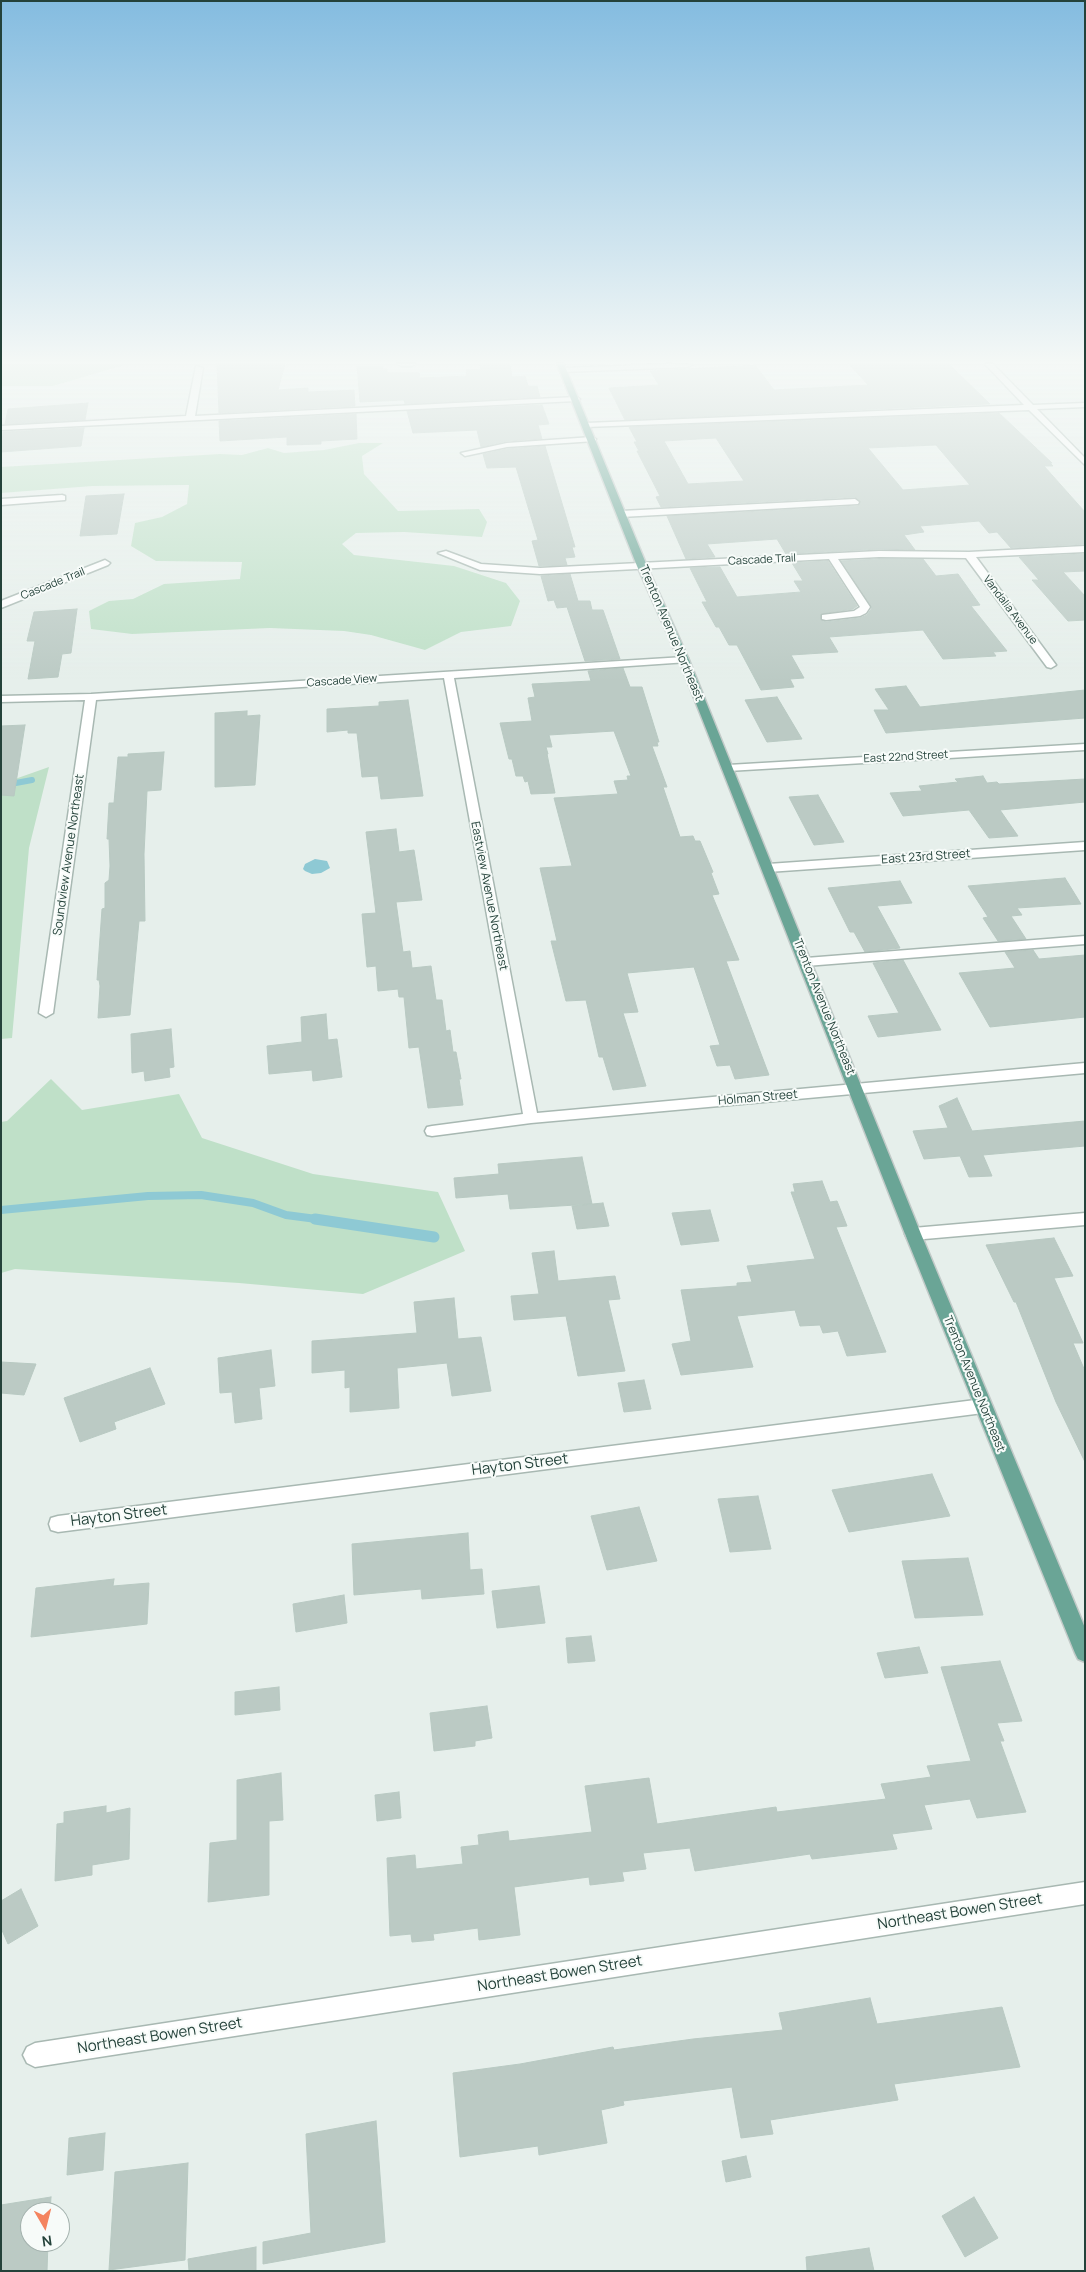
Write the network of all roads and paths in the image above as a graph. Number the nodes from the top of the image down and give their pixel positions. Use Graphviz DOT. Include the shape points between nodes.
graph roads {
  1 [pos="604,470"];
  2 [pos="62,498"];
  3 [pos="1,502"];
  4 [pos="855,502"];
  5 [pos="621,514"];
  6 [pos="1085,549"];
  7 [pos="443,553"];
  8 [pos="968,555"];
  9 [pos="832,557"];
  10 [pos="105,563"];
  11 [pos="642,566"];
  12 [pos="1,605"];
  13 [pos="826,617"];
  14 [pos="684,660"];
  15 [pos="1051,665"];
  16 [pos="448,674"];
  17 [pos="91,697"];
  18 [pos="1,699"];
  19 [pos="1085,747"];
  20 [pos="728,768"];
  21 [pos="1085,846"];
  22 [pos="768,868"];
  23 [pos="1085,940"];
  24 [pos="806,962"];
  25 [pos="46,1013"];
  26 [pos="1085,1068"];
  27 [pos="856,1089"];
  28 [pos="530,1118"];
  29 [pos="432,1131"];
  30 [pos="1085,1220"];
  31 [pos="913,1234"];
  32 [pos="983,1406"];
  33 [pos="58,1524"];
  34 [pos="1085,1653"];
  35 [pos="1085,1893"];
  36 [pos="35,2055"];
  1 -- 5 [label="main road, Trenton Avenue Northeast"];
  2 -- 3 [label="street"];
  4 -- 5 [label="street"];
  5 -- 11 [label="main road, Trenton Avenue Northeast"];
  6 -- 8 [label="street, Cascade Trail"];
  7 -- 11 [label="street, Cascade Trail" via="480,567 511,570"];
  8 -- 9 [label="street, Cascade Trail"];
  8 -- 15 [label="street, Vandalia Avenue"];
  9 -- 11 [label="street, Cascade Trail"];
  9 -- 13 [label="street" via="864,607 863,612 856,614"];
  10 -- 12 [label="street, Cascade Trail"];
  11 -- 14 [label="main road, Trenton Avenue Northeast"];
  14 -- 16 [label="street, Cascade View"];
  14 -- 20 [label="main road, Trenton Avenue Northeast"];
  16 -- 17 [label="street, Cascade View"];
  16 -- 28 [label="street, Eastview Avenue Northeast"];
  17 -- 18 [label="street, Cascade View"];
  17 -- 25 [label="street, Soundview Avenue Northeast"];
  19 -- 20 [label="street, East 22nd Street"];
  20 -- 22 [label="main road, Trenton Avenue Northeast"];
  21 -- 22 [label="street, East 23rd Street"];
  22 -- 24 [label="main road, Trenton Avenue Northeast"];
  23 -- 24 [label="street"];
  24 -- 27 [label="main road, Trenton Avenue Northeast"];
  26 -- 27 [label="street, Holman Street"];
  27 -- 28 [label="street, Holman Street"];
  27 -- 31 [label="main road, Trenton Avenue Northeast"];
  28 -- 29 [label="street, Holman Street"];
  30 -- 31 [label="street"];
  31 -- 32 [label="main road, Trenton Avenue Northeast"];
  32 -- 33 [label="street, Hayton Street"];
  32 -- 34 [label="main road, Trenton Avenue Northeast"];
  35 -- 36 [label="street, Northeast Bowen Street"];
}
